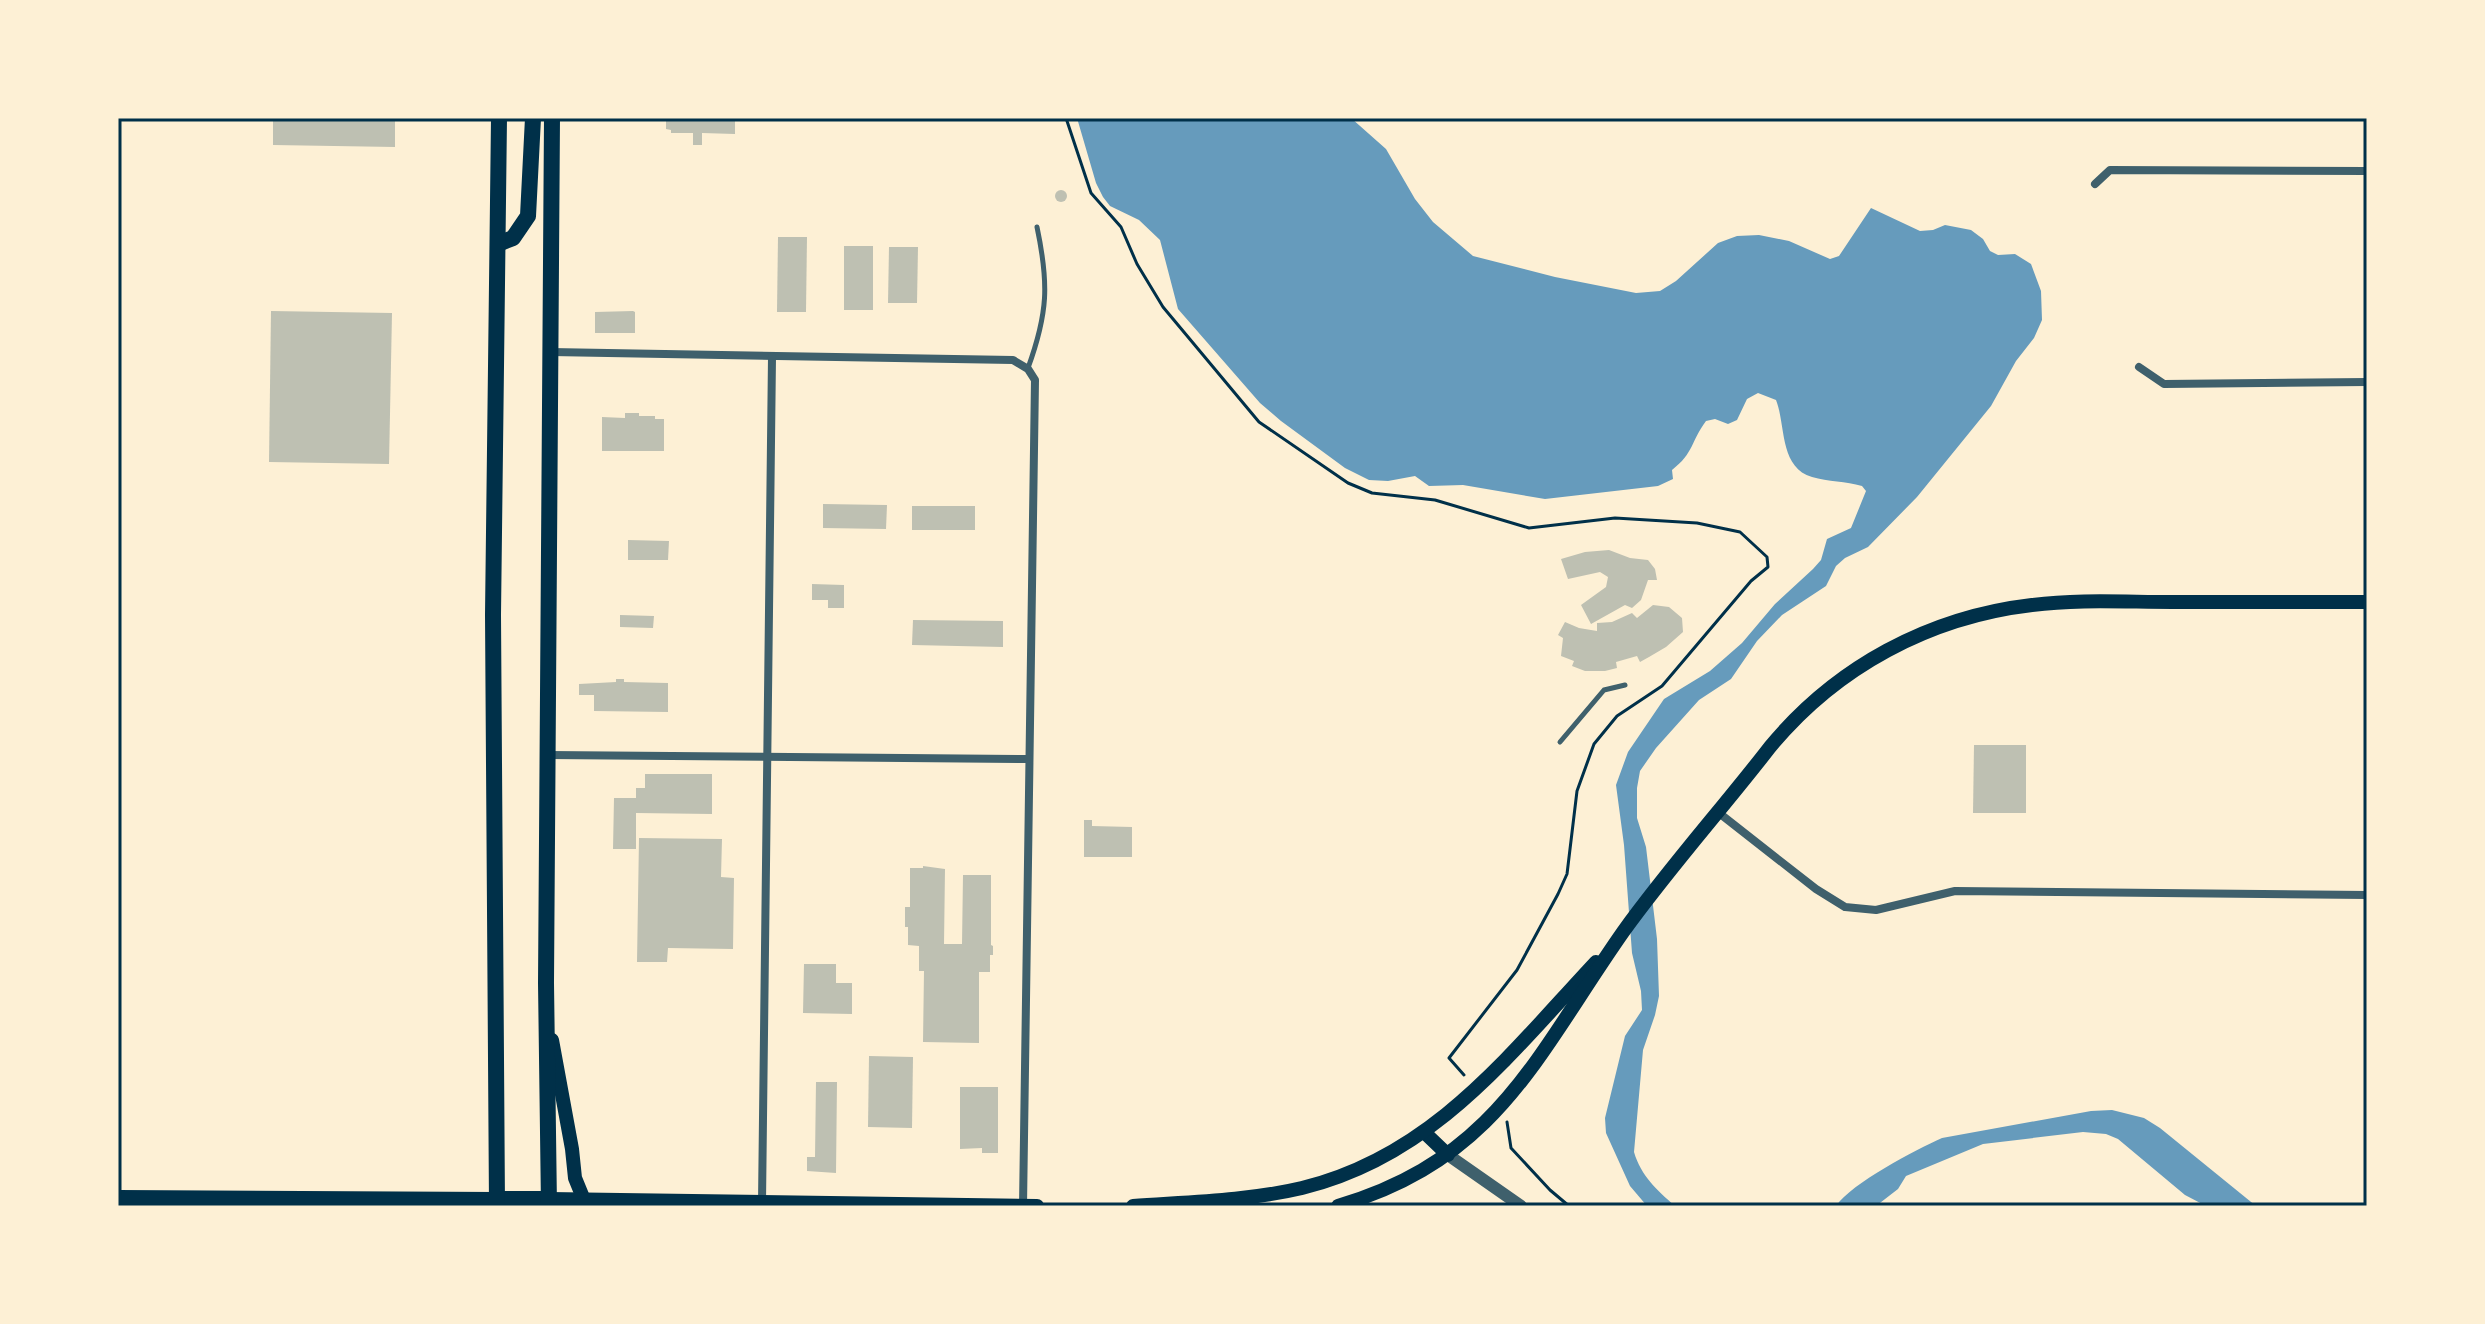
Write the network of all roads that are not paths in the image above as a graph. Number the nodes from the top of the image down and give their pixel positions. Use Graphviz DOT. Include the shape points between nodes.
graph roads {
  1 [pos="499,118"];
  2 [pos="533,118"];
  3 [pos="552,118"];
  4 [pos="2367,171"];
  5 [pos="2095,184"];
  6 [pos="1037,227"];
  7 [pos="498,244"];
  8 [pos="551,352"];
  9 [pos="772,357"];
  10 [pos="2139,367"];
  11 [pos="1028,369"];
  12 [pos="2367,382"];
  13 [pos="2367,602"];
  14 [pos="1625,685"];
  15 [pos="1560,742"];
  16 [pos="548,755"];
  17 [pos="767,757"];
  18 [pos="1029,759"];
  19 [pos="1719,813"];
  20 [pos="2367,895"];
  21 [pos="1623,932"];
  22 [pos="547,1012"];
  23 [pos="1425,1133"];
  24 [pos="1448,1155"];
  25 [pos="118,1197"];
  26 [pos="409,1198"];
  27 [pos="204,1201"];
  28 [pos="453,1202"];
  29 [pos="497,1202"];
  30 [pos="549,1202"];
  31 [pos="584,1203"];
  32 [pos="762,1203"];
  33 [pos="423,1206"];
  34 [pos="1023,1206"];
  35 [pos="1037,1206"];
  36 [pos="1133,1206"];
  37 [pos="1338,1206"];
  38 [pos="1521,1206"];
  1 -- 7 [label="highway"];
  2 -- 7 [label="highway" via="528,216 513,238"];
  3 -- 8 [label="highway"];
  4 -- 5 [label="street" via="2110,170"];
  6 -- 11 [label="lane" via="1046,295 1042,330"];
  7 -- 29 [label="highway" via="493,615"];
  8 -- 9 [label="street"];
  8 -- 16 [label="highway"];
  9 -- 11 [label="street" via="1013,360"];
  9 -- 17 [label="street"];
  10 -- 12 [label="street" via="2164,384"];
  11 -- 18 [label="street" via="1035,380"];
  13 -- 19 [label="main road" via="2045,604 1946,624 1872,659 1829,688 1780,735"];
  14 -- 15 [label="lane" via="1604,690"];
  16 -- 17 [label="street"];
  16 -- 22 [label="highway"];
  17 -- 18 [label="street"];
  17 -- 32 [label="street"];
  18 -- 34 [label="street"];
  19 -- 20 [label="street" via="1845,907 1876,910 1955,891"];
  19 -- 21 [label="main road"];
  21 -- 23 [label="main road" via="1477,1090"];
  21 -- 24 [label="main road" via="1538,1062 1497,1111"];
  22 -- 30 [label="highway"];
  22 -- 31 [label="main road" via="575,1178"];
  23 -- 24 [label="main road"];
  23 -- 36 [label="main road" via="1371,1163 1302,1188"];
  24 -- 37 [label="main road" via="1389,1187"];
  24 -- 38 [label="street"];
  25 -- 27 [label="main road"];
  26 -- 27 [label="main road"];
  26 -- 28 [label="main road"];
  26 -- 33 [label="main road"];
  28 -- 29 [label="main road"];
  29 -- 30 [label="highway"];
  30 -- 31 [label="main road"];
  31 -- 32 [label="main road"];
  32 -- 34 [label="main road"];
  34 -- 35 [label="main road"];
}
